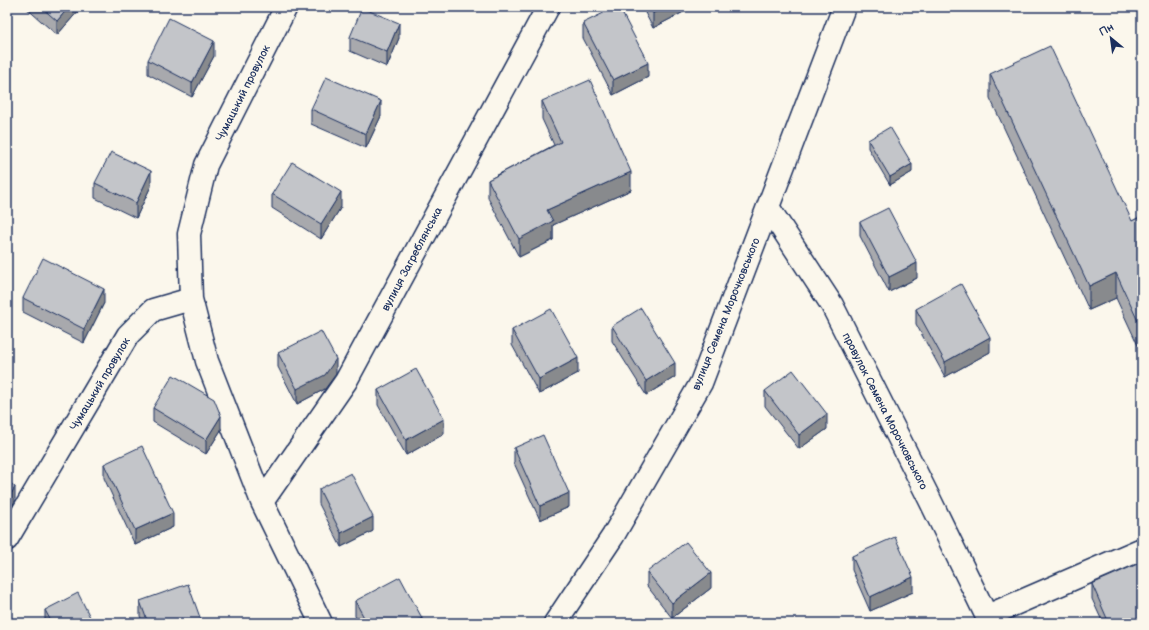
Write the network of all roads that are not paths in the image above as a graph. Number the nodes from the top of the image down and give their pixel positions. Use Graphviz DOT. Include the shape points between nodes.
graph roads {
  1 [pos="286,7"];
  2 [pos="548,7"];
  3 [pos="844,7"];
  4 [pos="768,207"];
  5 [pos="191,299"];
  6 [pos="262,502"];
  7 [pos="7,539"];
  8 [pos="1142,549"];
  9 [pos="989,619"];
  10 [pos="321,623"];
  11 [pos="556,623"];
  1 -- 5 [label="street, Чумацький провулок" via="206,165 189,234"];
  2 -- 6 [label="street, вулиця Загреблянська" via="346,381"];
  3 -- 4 [label="street, вулиця Семена Морочковського"];
  4 -- 9 [label="street, провулок Семена Морочковського" via="832,305"];
  4 -- 11 [label="street, вулиця Семена Морочковського" via="701,383 613,536"];
  5 -- 6 [label="street" via="207,361"];
  5 -- 7 [label="street, Чумацький провулок" via="153,310 128,335"];
  6 -- 10 [label="street"];
  8 -- 9 [label="street"];
}
